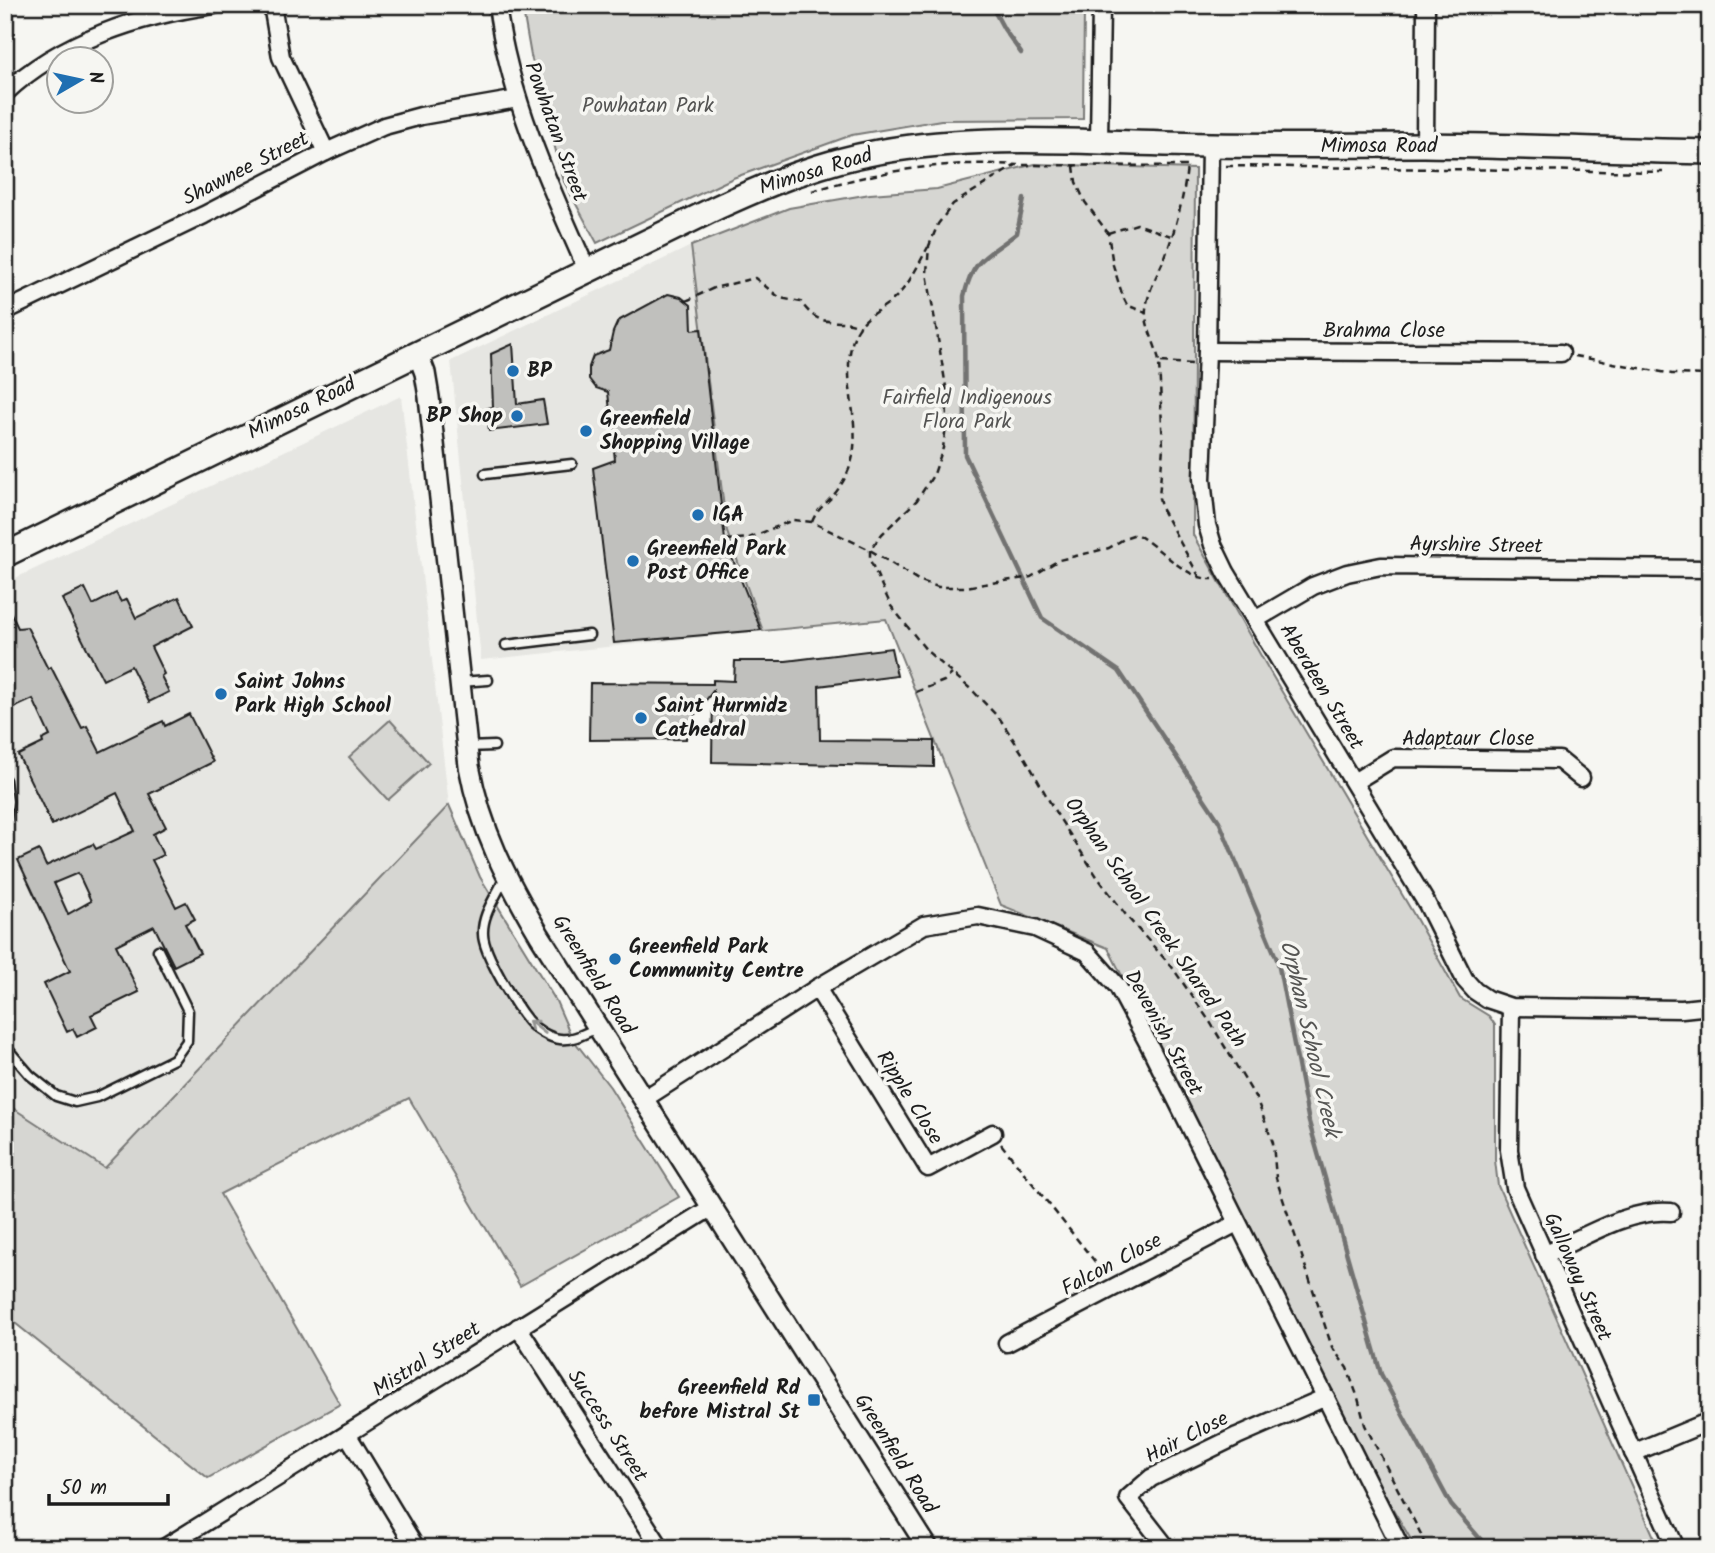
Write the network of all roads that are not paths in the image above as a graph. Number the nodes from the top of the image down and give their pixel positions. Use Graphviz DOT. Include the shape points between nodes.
graph roads {
  1 [pos="214,5"];
  2 [pos="272,5"];
  3 [pos="497,5"];
  4 [pos="1101,5"];
  5 [pos="1426,5"];
  6 [pos="5,93"];
  7 [pos="518,99"];
  8 [pos="1099,141"];
  9 [pos="1210,145"];
  10 [pos="1424,145"];
  11 [pos="326,152"];
  12 [pos="1710,152"];
  13 [pos="587,270"];
  14 [pos="5,311"];
  15 [pos="1561,353"];
  16 [pos="418,354"];
  17 [pos="1207,358"];
  18 [pos="572,464"];
  19 [pos="485,474"];
  20 [pos="5,555"];
  21 [pos="1710,569"];
  22 [pos="1255,620"];
  23 [pos="589,635"];
  24 [pos="506,645"];
  25 [pos="488,680"];
  26 [pos="460,682"];
  27 [pos="494,746"];
  28 [pos="467,747"];
  29 [pos="1581,778"];
  30 [pos="5,780"];
  31 [pos="1354,782"];
  32 [pos="5,830"];
  33 [pos="505,877"];
  34 [pos="158,950"];
  35 [pos="817,988"];
  36 [pos="1710,1006"];
  37 [pos="1511,1007"];
  38 [pos="599,1027"];
  39 [pos="5,1046"];
  40 [pos="644,1099"];
  41 [pos="993,1133"];
  42 [pos="712,1207"];
  43 [pos="1671,1212"];
  44 [pos="1237,1223"];
  45 [pos="1544,1255"];
  46 [pos="518,1327"];
  47 [pos="1007,1343"];
  48 [pos="1326,1397"];
  49 [pos="1710,1421"];
  50 [pos="347,1434"];
  51 [pos="1633,1453"];
  52 [pos="164,1548"];
  53 [pos="416,1548"];
  54 [pos="661,1548"];
  55 [pos="928,1548"];
  56 [pos="1167,1548"];
  57 [pos="1401,1548"];
  58 [pos="1676,1548"];
  1 -- 6 [label="street" via="116,28 27,72"];
  2 -- 11 [label="street" via="281,57"];
  3 -- 7 [label="street, Powhatan Street"];
  4 -- 8 [label="street"];
  5 -- 10 [label="street"];
  7 -- 11 [label="street, Shawnee Street" via="384,125"];
  7 -- 13 [label="street, Powhatan Street"];
  8 -- 9 [label="main road, Mimosa Road"];
  8 -- 13 [label="main road, Mimosa Road" via="945,144 825,165 773,182"];
  9 -- 10 [label="main road, Mimosa Road"];
  9 -- 17 [label="street, Aberdeen Street"];
  10 -- 12 [label="main road, Mimosa Road"];
  11 -- 14 [label="street, Shawnee Street"];
  13 -- 16 [label="main road, Mimosa Road"];
  15 -- 17 [label="street, Brahma Close"];
  16 -- 20 [label="main road, Mimosa Road"];
  16 -- 26 [label="street, Greenfield Road" via="429,397"];
  17 -- 22 [label="street, Aberdeen Street" via="1202,479 1207,525 1226,572"];
  18 -- 19 [label="lane"];
  21 -- 22 [label="street, Ayrshire Street" via="1381,566 1313,586"];
  22 -- 31 [label="street, Aberdeen Street"];
  23 -- 24 [label="lane"];
  25 -- 26 [label="lane"];
  26 -- 28 [label="street, Greenfield Road"];
  27 -- 28 [label="lane"];
  28 -- 33 [label="street, Greenfield Road" via="474,793"];
  29 -- 31 [label="street, Adaptaur Close" via="1559,760 1393,758"];
  30 -- 32 [label="lane"];
  31 -- 37 [label="street, Aberdeen Street" via="1427,904 1465,980 1475,992"];
  33 -- 38 [label="street, Greenfield Road"];
  38 -- 33 [label="lane, one-way" via="561,1040 528,1022 485,952 482,934 485,914"];
  34 -- 39 [label="lane" via="187,1011 187,1041 174,1059 97,1097 75,1102 47,1089"];
  35 -- 40 [label="street, Devenish Street"];
  35 -- 41 [label="street, Ripple Close" via="928,1168"];
  35 -- 44 [label="street, Devenish Street" via="924,925 978,916 1035,928 1087,952 1118,987"];
  36 -- 37 [label="street, Aberdeen Street"];
  37 -- 45 [label="street, Galloway Street" via="1510,1161 1515,1188"];
  38 -- 40 [label="street, Greenfield Road"];
  40 -- 42 [label="street, Greenfield Road"];
  42 -- 46 [label="street, Mistral Street"];
  42 -- 55 [label="street, Greenfield Road"];
  43 -- 45 [label="street" via="1637,1213"];
  44 -- 47 [label="street, Falcon Close"];
  44 -- 48 [label="street, Devenish Street"];
  45 -- 51 [label="street, Galloway Street"];
  46 -- 50 [label="street, Mistral Street"];
  46 -- 54 [label="street, Success Street"];
  48 -- 56 [label="street, Hair Close" via="1151,1478 1128,1498"];
  48 -- 57 [label="street, Devenish Street"];
  49 -- 51 [label="street"];
  50 -- 52 [label="street, Mistral Street"];
  50 -- 53 [label="street"];
  51 -- 58 [label="street, Galloway Street"];
}
